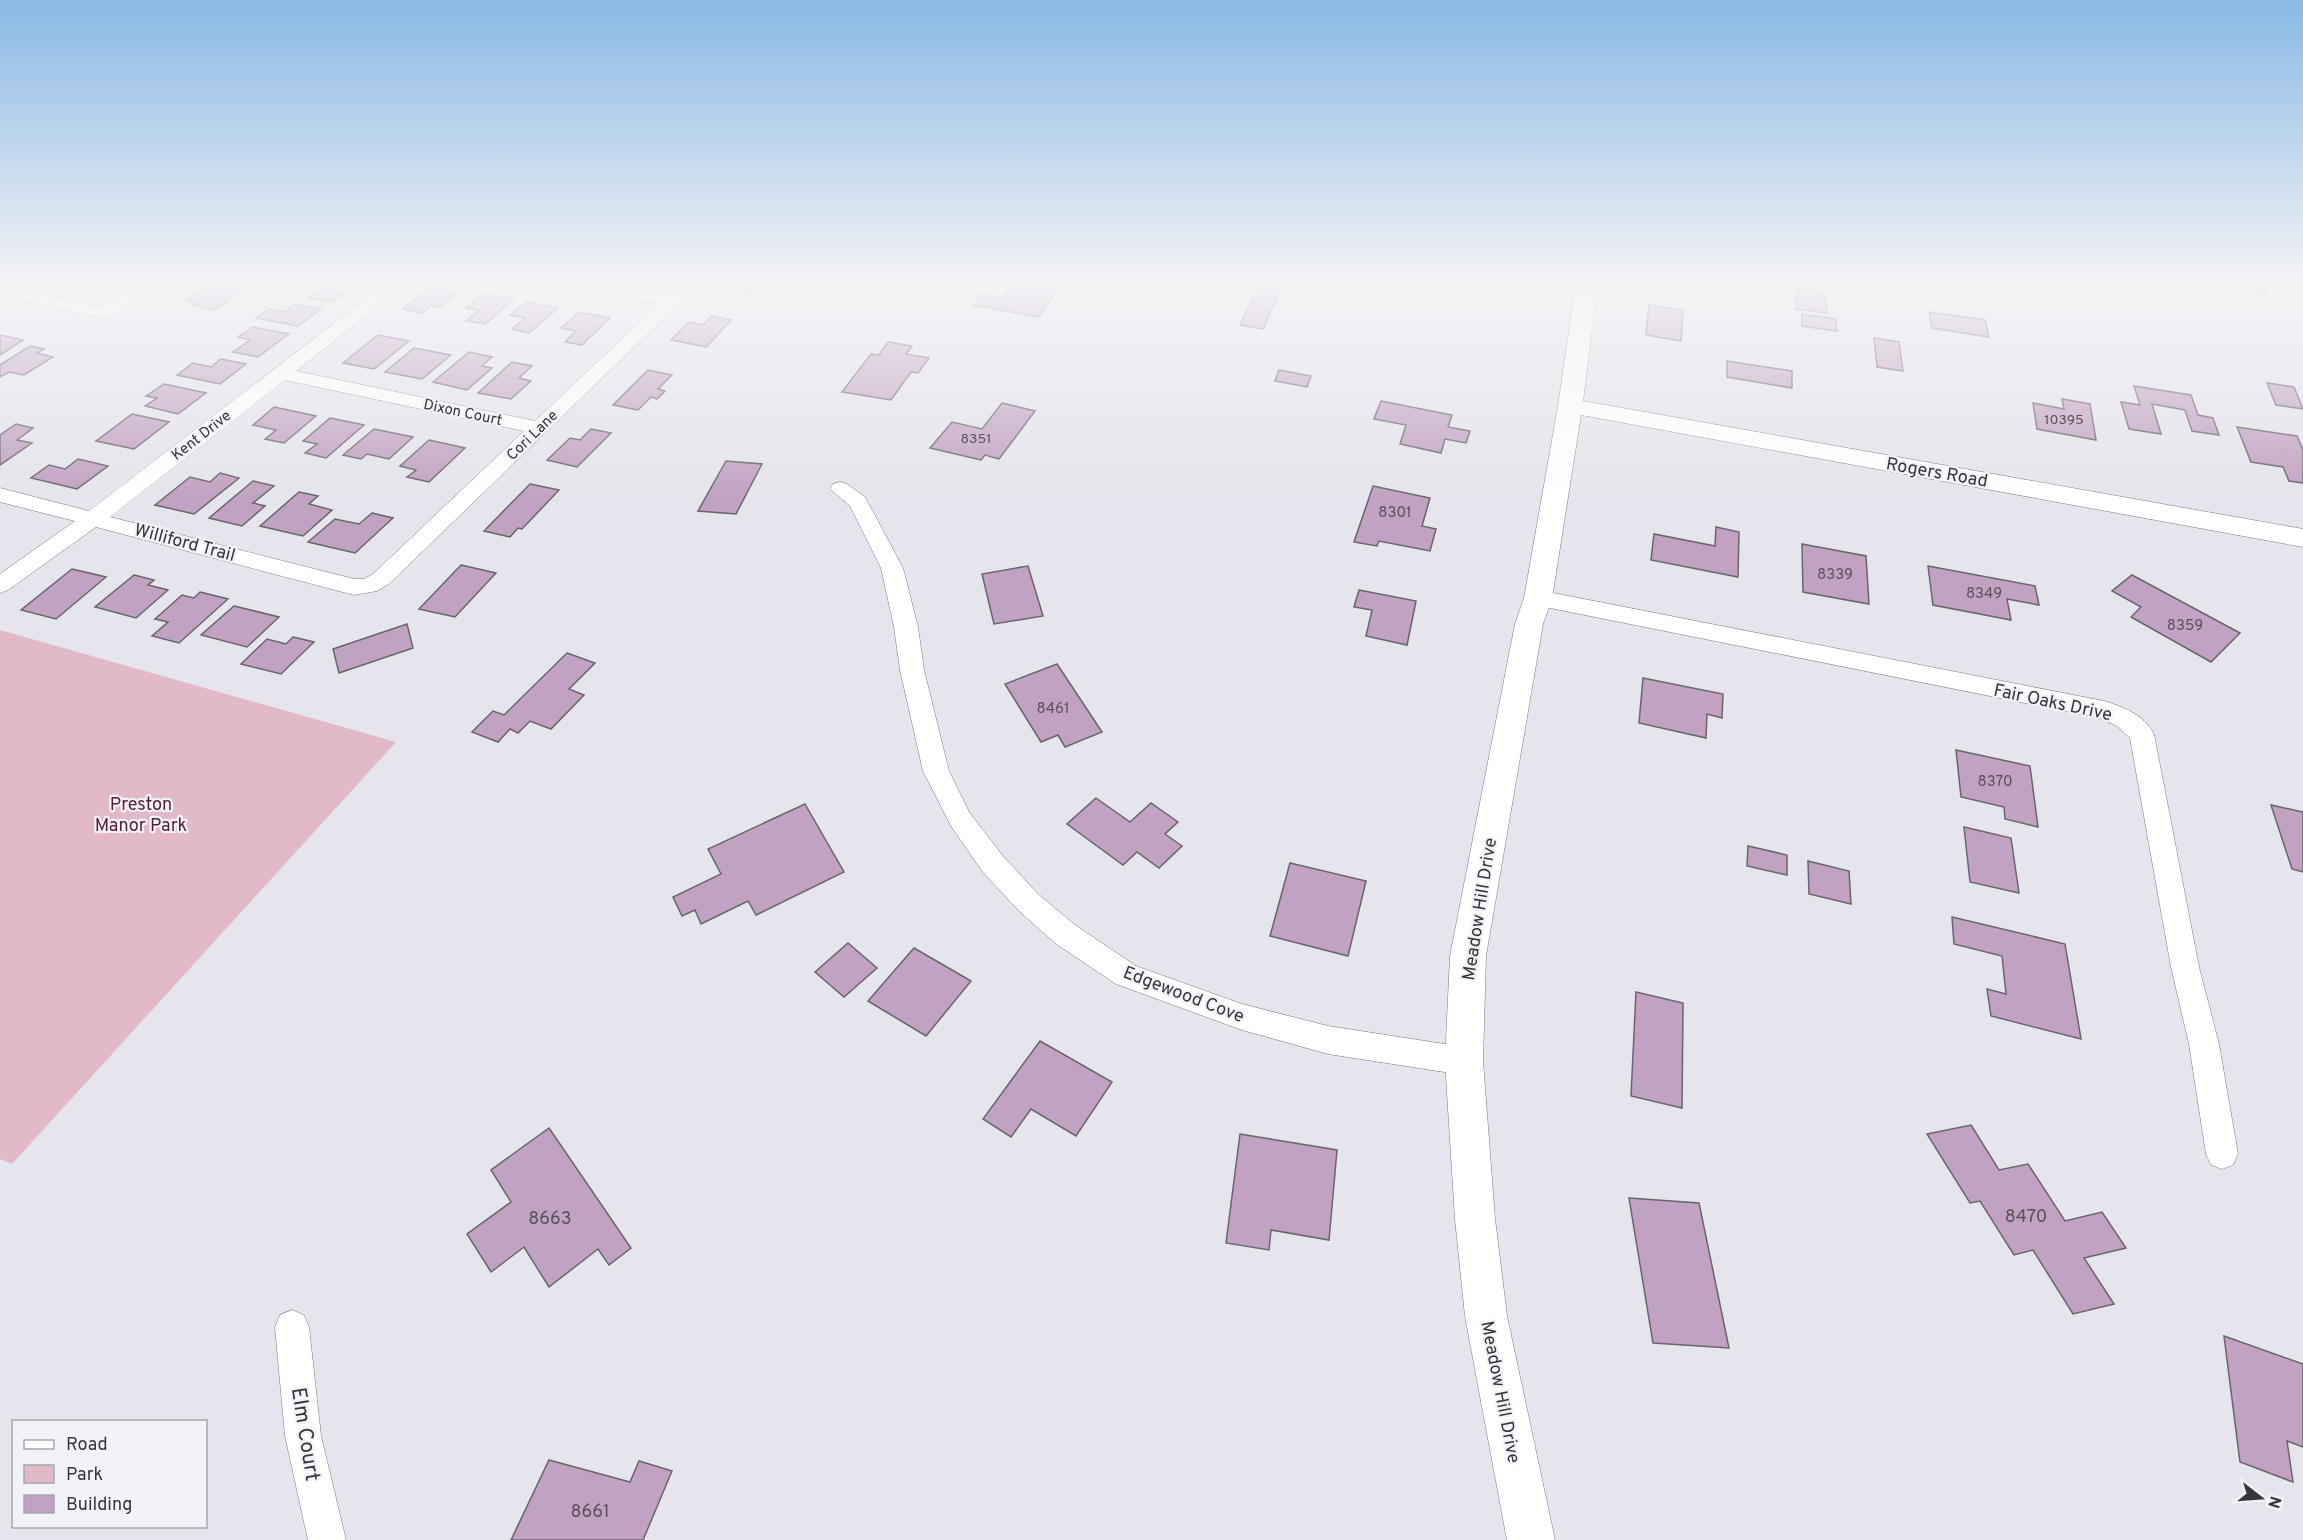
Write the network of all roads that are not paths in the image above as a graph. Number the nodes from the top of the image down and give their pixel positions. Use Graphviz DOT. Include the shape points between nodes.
graph roads {
  1 [pos="305,354"];
  2 [pos="617,354"];
  3 [pos="1577,354"];
  4 [pos="280,373"];
  5 [pos="1570,406"];
  6 [pos="539,428"];
  7 [pos="840,489"];
  8 [pos="0,495"];
  9 [pos="94,518"];
  10 [pos="2303,538"];
  11 [pos="0,585"];
  12 [pos="369,586"];
  13 [pos="1538,598"];
  14 [pos="1464,1061"];
  15 [pos="2222,1154"];
  16 [pos="292,1327"];
  17 [pos="327,1540"];
  18 [pos="1531,1540"];
  1 -- 4 [label="street, Kent Drive"];
  2 -- 6 [label="street, Cori Lane"];
  3 -- 5 [label="street, Meadow Hill Drive"];
  4 -- 6 [label="street, Dixon Court"];
  4 -- 9 [label="street, Kent Drive"];
  5 -- 10 [label="street, Rogers Road"];
  5 -- 13 [label="street, Meadow Hill Drive"];
  6 -- 12 [label="street, Cori Lane" via="381,579"];
  7 -- 14 [label="street, Edgewood Cove" via="858,502 892,568 936,771 960,819 992,863 1028,902 1065,934 1126,975 1242,1017 1328,1040"];
  8 -- 9 [label="street, Williford Trail"];
  9 -- 11 [label="street, Kent Drive"];
  9 -- 12 [label="street, Williford Trail" via="354,587"];
  13 -- 14 [label="street, Meadow Hill Drive" via="1529,624 1468,957"];
  13 -- 15 [label="street, Fair Oaks Drive" via="2104,710 2126,719 2142,734"];
  14 -- 18 [label="street, Meadow Hill Drive" via="1486,1316"];
  16 -- 17 [label="street, Elm Court" via="303,1436"];
}
